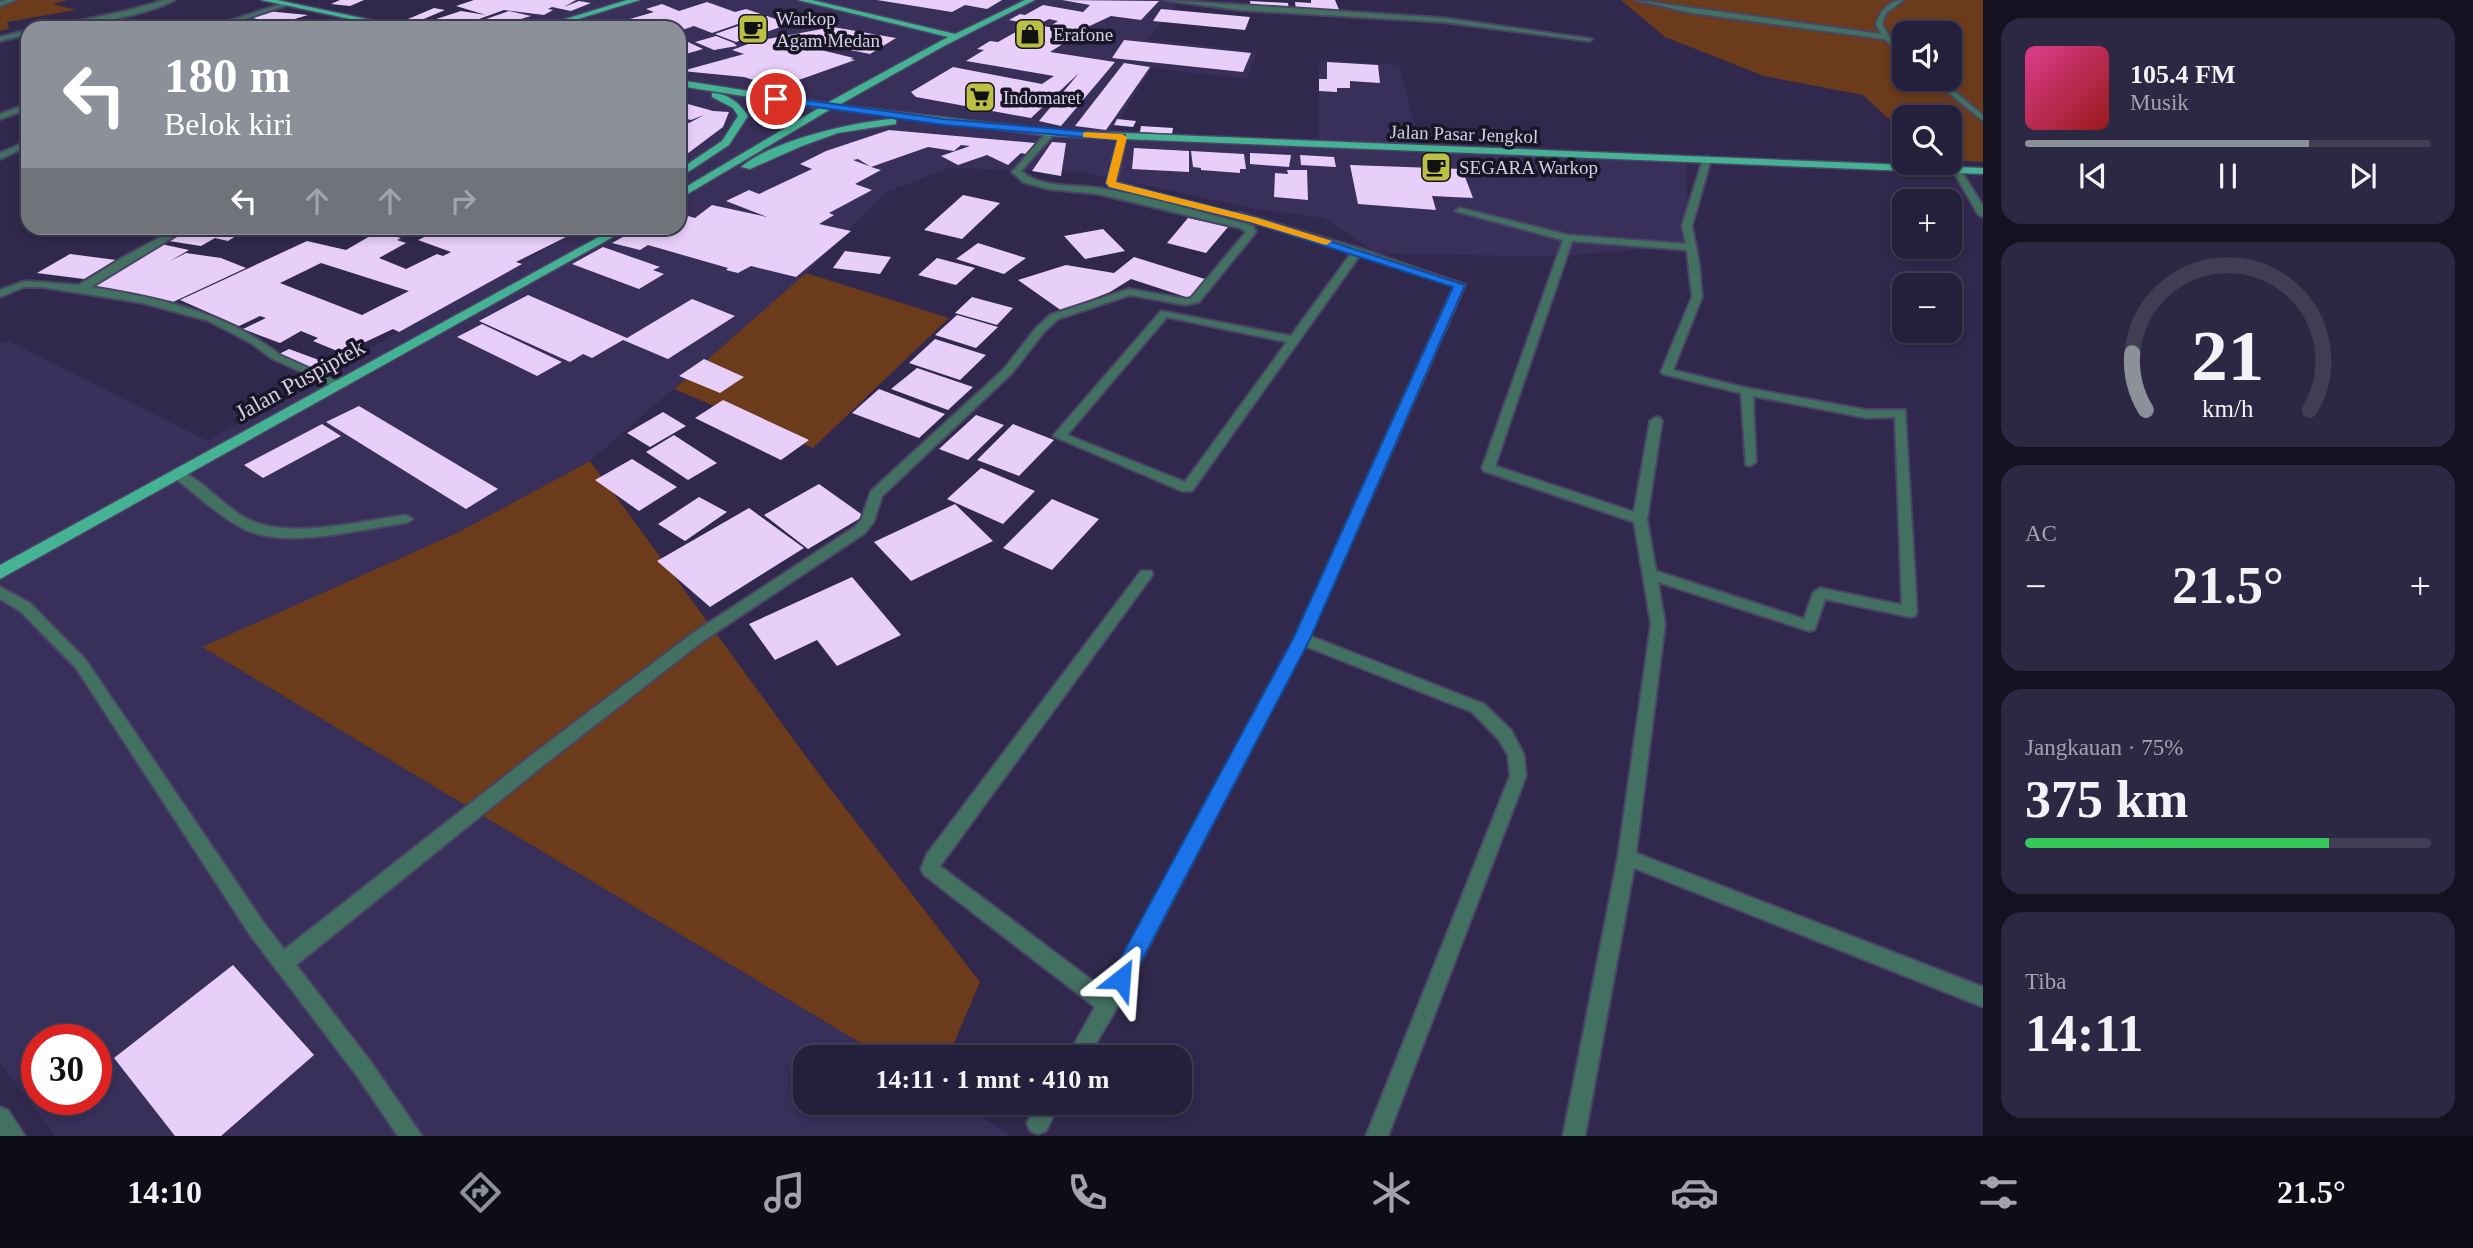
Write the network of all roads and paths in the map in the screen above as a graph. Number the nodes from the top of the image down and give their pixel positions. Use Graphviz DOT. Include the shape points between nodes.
graph roads {
  1 [pos="13,0"];
  2 [pos="172,0"];
  3 [pos="265,0"];
  4 [pos="636,0"];
  5 [pos="802,0"];
  6 [pos="1031,0"];
  7 [pos="1167,0"];
  8 [pos="1638,0"];
  9 [pos="1901,0"];
  10 [pos="282,2"];
  11 [pos="0,4"];
  12 [pos="85,21"];
  13 [pos="230,21"];
  14 [pos="372,21"];
  15 [pos="564,21"];
  16 [pos="21,34"];
  17 [pos="954,36"];
  18 [pos="1886,37"];
  19 [pos="0,38"];
  20 [pos="1589,39"];
  21 [pos="1892,42"];
  22 [pos="686,84"];
  23 [pos="698,87"];
  24 [pos="1950,91"];
  25 [pos="827,106"];
  26 [pos="21,109"];
  27 [pos="0,117"];
  28 [pos="1983,119"];
  29 [pos="944,122"];
  30 [pos="1051,133"];
  31 [pos="1122,137"];
  32 [pos="21,146"];
  33 [pos="0,156"];
  34 [pos="1707,159"];
  35 [pos="1892,167"];
  36 [pos="1962,170"];
  37 [pos="686,171"];
  38 [pos="1983,171"];
  39 [pos="1959,175"];
  40 [pos="686,193"];
  41 [pos="686,194"];
  42 [pos="1460,211"];
  43 [pos="1983,214"];
  44 [pos="170,235"];
  45 [pos="586,235"];
  46 [pos="610,235"];
  47 [pos="1568,239"];
  48 [pos="1691,247"];
  49 [pos="1358,251"];
  50 [pos="81,289"];
  51 [pos="0,294"];
  52 [pos="465,313"];
  53 [pos="1294,340"];
  54 [pos="340,386"];
  55 [pos="1747,391"];
  56 [pos="1656,421"];
  57 [pos="1750,462"];
  58 [pos="177,473"];
  59 [pos="405,519"];
  60 [pos="1640,519"];
  61 [pos="0,573"];
  62 [pos="1146,574"];
  63 [pos="1649,574"];
  64 [pos="0,592"];
  65 [pos="1301,639"];
  66 [pos="1627,857"];
  67 [pos="283,963"];
  68 [pos="1983,997"];
  69 [pos="1108,1004"];
  70 [pos="1084,1045"];
  71 [pos="1043,1115"];
  72 [pos="0,1118"];
  73 [pos="1038,1123"];
  74 [pos="13,1136"];
  75 [pos="411,1136"];
  76 [pos="1377,1136"];
  77 [pos="1574,1136"];
  1 -- 11 [label="street"];
  2 -- 12 [label="street"];
  3 -- 10 [label="main road"];
  4 -- 15 [label="main road"];
  5 -- 17 [label="main road"];
  6 -- 17 [label="main road"];
  7 -- 20 [label="street" via="1443,20"];
  8 -- 18 [label="street"];
  9 -- 18 [label="street" via="1882,12 1879,24"];
  10 -- 13 [label="street"];
  10 -- 14 [label="main road"];
  16 -- 19 [label="street"];
  17 -- 25 [label="main road"];
  18 -- 21 [label="street"];
  22 -- 23 [label="main road"];
  23 -- 25 [label="main road"];
  23 -- 37 [label="main road" via="737,106 743,116 739,130"];
  24 -- 28 [label="street"];
  25 -- 29 [label="main road"];
  25 -- 40 [label="main road"];
  26 -- 27 [label="street"];
  29 -- 30 [label="main road, Jalan Pasar Jengkol"];
  29 -- 41 [label="main road" via="883,122 808,138"];
  30 -- 31 [label="main road, Jalan Pasar Jengkol"];
  30 -- 67 [label="street" via="1018,168 1019,176 1048,186 1099,191 1243,226 1251,232 1195,300 1129,292 1055,317 1009,371 876,494 860,530 698,637"];
  31 -- 34 [label="main road, Jalan Pasar Jengkol"];
  31 -- 49 [label="street" via="1113,184"];
  32 -- 33 [label="street"];
  34 -- 35 [label="main road, Jalan Pasar Jengkol"];
  34 -- 48 [label="street" via="1687,226"];
  36 -- 38 [label="main road, Jalan Pasar Jengkol"];
  39 -- 43 [label="street"];
  42 -- 47 [label="street"];
  44 -- 50 [label="street"];
  45 -- 52 [label="main road"];
  46 -- 52 [label="main road, Jalan Puspiptek"];
  47 -- 48 [label="street"];
  47 -- 60 [label="street" via="1488,468"];
  48 -- 55 [label="street" via="1697,297 1667,372"];
  49 -- 53 [label="street"];
  49 -- 65 [label="street" via="1460,285"];
  50 -- 51 [label="street" via="24,284"];
  50 -- 54 [label="street" via="190,309"];
  52 -- 54 [label="main road, Jalan Puspiptek"];
  53 -- 53 [label="street" via="1187,488 1059,436 1165,313"];
  54 -- 58 [label="main road, Jalan Puspiptek"];
  55 -- 57 [label="street"];
  55 -- 63 [label="street" via="1867,414 1901,413 1910,612 1820,593 1809,626"];
  56 -- 60 [label="street"];
  58 -- 59 [label="street" via="244,523 261,530 284,533"];
  58 -- 61 [label="main road, Jalan Puspiptek"];
  60 -- 63 [label="street"];
  62 -- 69 [label="street" via="930,869"];
  63 -- 66 [label="street" via="1658,624"];
  64 -- 67 [label="street" via="25,607 82,664"];
  65 -- 69 [label="street"];
  65 -- 76 [label="street" via="1478,708 1505,735 1516,755 1518,776"];
  66 -- 68 [label="street"];
  66 -- 77 [label="street"];
  67 -- 75 [label="street"];
  69 -- 70 [label="street"];
  71 -- 73 [label="street"];
  72 -- 74 [label="street"];
}
